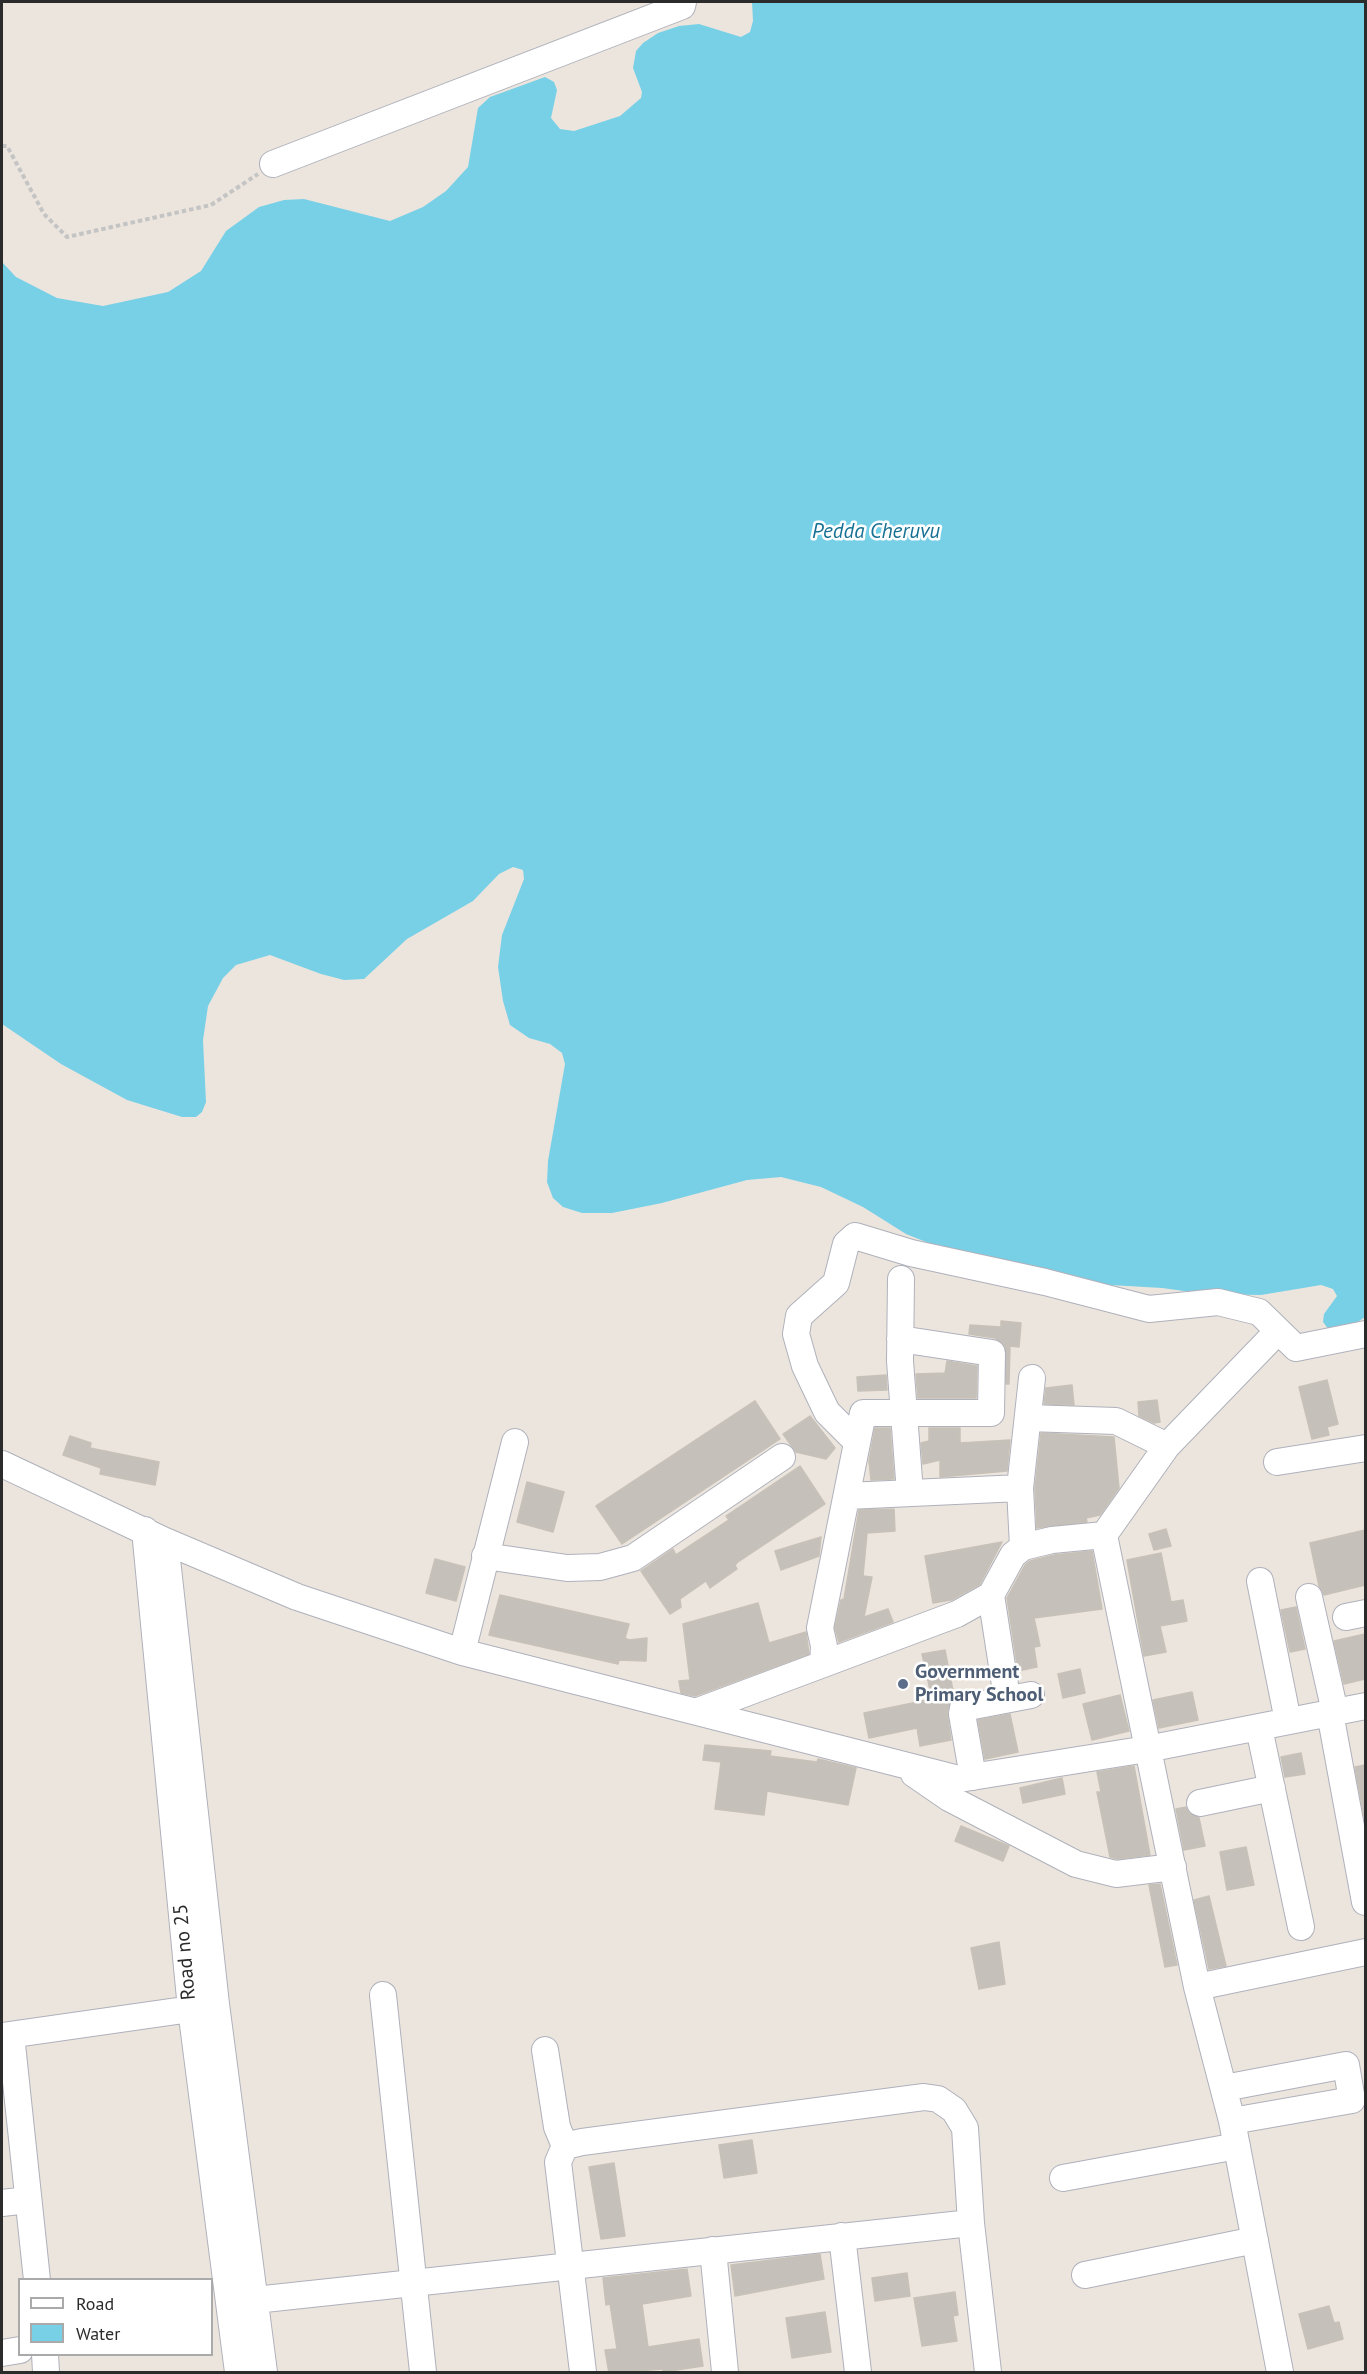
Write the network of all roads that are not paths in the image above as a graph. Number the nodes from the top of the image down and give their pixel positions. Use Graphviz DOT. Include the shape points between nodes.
graph roads {
  1 [pos="683,2"];
  2 [pos="273,164"];
  3 [pos="901,1279"];
  4 [pos="1278,1331"];
  5 [pos="1365,1334"];
  6 [pos="900,1339"];
  7 [pos="1032,1378"];
  8 [pos="904,1413"];
  9 [pos="1028,1418"];
  10 [pos="515,1442"];
  11 [pos="857,1442"];
  12 [pos="1167,1446"];
  13 [pos="1365,1448"];
  14 [pos="783,1456"];
  15 [pos="1277,1462"];
  16 [pos="2,1464"];
  17 [pos="1020,1488"];
  18 [pos="910,1493"];
  19 [pos="846,1496"];
  20 [pos="1104,1535"];
  21 [pos="155,1536"];
  22 [pos="1023,1547"];
  23 [pos="485,1556"];
  24 [pos="1260,1581"];
  25 [pos="991,1595"];
  26 [pos="1309,1598"];
  27 [pos="462,1652"];
  28 [pos="823,1664"];
  29 [pos="1365,1706"];
  30 [pos="698,1712"];
  31 [pos="1333,1713"];
  32 [pos="1288,1722"];
  33 [pos="1259,1728"];
  34 [pos="1148,1749"];
  35 [pos="903,1766"];
  36 [pos="973,1777"];
  37 [pos="1272,1788"];
  38 [pos="1200,1803"];
  39 [pos="187,1847"];
  40 [pos="1173,1867"];
  41 [pos="1365,1902"];
  42 [pos="1301,1927"];
  43 [pos="1365,1952"];
  44 [pos="1197,1987"];
  45 [pos="383,1995"];
  46 [pos="191,2009"];
  47 [pos="6,2036"];
  48 [pos="545,2049"];
  49 [pos="1224,2088"];
  50 [pos="1232,2121"];
  51 [pos="565,2146"];
  52 [pos="1237,2146"];
  53 [pos="1063,2178"];
  54 [pos="28,2200"];
  55 [pos="2,2203"];
  56 [pos="971,2223"];
  57 [pos="842,2236"];
  58 [pos="1255,2240"];
  59 [pos="713,2250"];
  60 [pos="571,2265"];
  61 [pos="1085,2275"];
  62 [pos="37,2278"];
  63 [pos="413,2282"];
  64 [pos="255,2300"];
  65 [pos="18,2350"];
  66 [pos="2,2353"];
  67 [pos="45,2356"];
  68 [pos="46,2373"];
  69 [pos="238,2373"];
  70 [pos="264,2373"];
  71 [pos="423,2373"];
  72 [pos="583,2373"];
  73 [pos="725,2373"];
  74 [pos="858,2373"];
  75 [pos="988,2373"];
  76 [pos="1280,2373"];
  1 -- 2 [label="street" via="682,6"];
  3 -- 6 [label="street"];
  4 -- 5 [label="street" via="1296,1348"];
  4 -- 11 [label="street" via="1259,1312 1218,1302 1149,1309 911,1253 855,1236 846,1244 836,1283 799,1316 796,1334 827,1412"];
  4 -- 12 [label="street"];
  6 -- 8 [label="street"];
  6 -- 8 [label="street" via="992,1353 991,1413"];
  7 -- 9 [label="street"];
  8 -- 11 [label="street" via="863,1413"];
  8 -- 18 [label="street"];
  9 -- 12 [label="street" via="1116,1421"];
  9 -- 17 [label="street"];
  10 -- 23 [label="street"];
  11 -- 19 [label="street"];
  12 -- 20 [label="street"];
  13 -- 15 [label="street"];
  14 -- 23 [label="street" via="633,1558 600,1568 567,1568"];
  16 -- 21 [label="street"];
  17 -- 18 [label="street"];
  17 -- 22 [label="street"];
  18 -- 19 [label="street"];
  19 -- 28 [label="street" via="820,1628"];
  20 -- 22 [label="street"];
  20 -- 34 [label="street"];
  21 -- 27 [label="street" via="297,1597"];
  21 -- 39 [label="street, Road no 25"];
  22 -- 25 [label="street" via="1013,1555"];
  23 -- 27 [label="street"];
  24 -- 32 [label="street"];
  25 -- 28 [label="street" via="957,1614"];
  25 -- 36 [label="street" via="1019,1697 963,1708"];
  26 -- 31 [label="street"];
  27 -- 30 [label="street"];
  28 -- 30 [label="street"];
  29 -- 31 [label="street"];
  30 -- 35 [label="street"];
  31 -- 32 [label="street"];
  31 -- 41 [label="street"];
  32 -- 33 [label="street"];
  33 -- 34 [label="street"];
  33 -- 37 [label="street"];
  34 -- 36 [label="street"];
  34 -- 40 [label="street"];
  35 -- 36 [label="street" via="959,1779"];
  35 -- 40 [label="street" via="949,1798 1076,1864 1116,1874"];
  37 -- 38 [label="street"];
  37 -- 42 [label="street"];
  39 -- 46 [label="street, Road no 25"];
  39 -- 64 [label="street, Road no 25" via="216,2004"];
  40 -- 44 [label="street"];
  43 -- 44 [label="street"];
  44 -- 49 [label="street"];
  45 -- 63 [label="street"];
  46 -- 47 [label="street"];
  46 -- 69 [label="street, Road no 25"];
  47 -- 54 [label="street"];
  48 -- 51 [label="street" via="557,2127"];
  49 -- 50 [label="street"];
  49 -- 50 [label="street" via="1346,2066 1352,2100"];
  50 -- 52 [label="street"];
  51 -- 56 [label="street" via="900,2100 938,2099 954,2110 964,2128"];
  51 -- 60 [label="street" via="558,2162"];
  52 -- 53 [label="street"];
  52 -- 58 [label="street"];
  54 -- 55 [label="street"];
  54 -- 62 [label="street"];
  56 -- 57 [label="street"];
  56 -- 75 [label="street"];
  57 -- 59 [label="street"];
  57 -- 74 [label="street"];
  58 -- 61 [label="street"];
  58 -- 76 [label="street"];
  59 -- 60 [label="street"];
  59 -- 73 [label="street"];
  60 -- 63 [label="street"];
  60 -- 72 [label="street"];
  63 -- 64 [label="street"];
  63 -- 71 [label="street"];
  64 -- 70 [label="street, Road no 25"];
  65 -- 66 [label="street"];
  67 -- 68 [label="street"];
}
